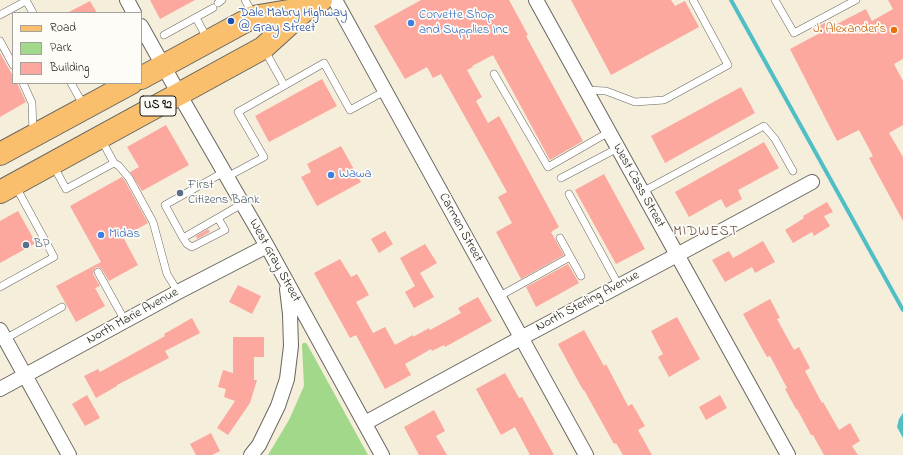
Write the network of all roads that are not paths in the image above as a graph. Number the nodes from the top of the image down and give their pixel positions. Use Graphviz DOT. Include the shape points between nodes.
graph roads {
  1 [pos="26,0"];
  2 [pos="127,0"];
  3 [pos="335,0"];
  4 [pos="536,0"];
  5 [pos="693,0"];
  6 [pos="775,0"];
  7 [pos="856,0"];
  8 [pos="310,3"];
  9 [pos="217,4"];
  10 [pos="250,8"];
  11 [pos="32,12"];
  12 [pos="133,12"];
  13 [pos="0,15"];
  14 [pos="196,18"];
  15 [pos="142,28"];
  16 [pos="164,35"];
  17 [pos="0,41"];
  18 [pos="209,41"];
  19 [pos="263,48"];
  20 [pos="12,62"];
  21 [pos="163,66"];
  22 [pos="494,74"];
  23 [pos="142,77"];
  24 [pos="24,84"];
  25 [pos="72,84"];
  26 [pos="129,84"];
  27 [pos="284,86"];
  28 [pos="585,90"];
  29 [pos="386,91"];
  30 [pos="179,94"];
  31 [pos="85,108"];
  32 [pos="609,132"];
  33 [pos="33,136"];
  34 [pos="100,137"];
  35 [pos="618,148"];
  36 [pos="0,154"];
  37 [pos="52,163"];
  38 [pos="114,163"];
  39 [pos="793,171"];
  40 [pos="226,174"];
  41 [pos="561,178"];
  42 [pos="812,182"];
  43 [pos="7,188"];
  44 [pos="642,192"];
  45 [pos="569,194"];
  46 [pos="242,204"];
  47 [pos="218,218"];
  48 [pos="183,238"];
  49 [pos="560,238"];
  50 [pos="267,246"];
  51 [pos="677,255"];
  52 [pos="570,257"];
  53 [pos="98,272"];
  54 [pos="581,276"];
  55 [pos="286,281"];
  56 [pos="619,286"];
  57 [pos="0,287"];
  58 [pos="178,292"];
  59 [pos="498,298"];
  60 [pos="62,307"];
  61 [pos="125,321"];
  62 [pos="3,335"];
  63 [pos="521,338"];
  64 [pos="25,375"];
  65 [pos="0,389"];
  66 [pos="365,423"];
  67 [pos="69,455"];
  68 [pos="251,455"];
  69 [pos="382,455"];
  70 [pos="586,455"];
  71 [pos="788,455"];
  1 -- 11 [label="lane"];
  1 -- 13 [label="lane"];
  2 -- 12 [label="street"];
  3 -- 29 [label="street, Carmen Street"];
  4 -- 28 [label="street, West Cass Street"];
  5 -- 28 [label="lane" via="728,65 664,100 635,102 606,91"];
  6 -- 7 [label="lane" via="794,34"];
  8 -- 10 [label="main road, US 92"];
  8 -- 19 [label="main road, US 92"];
  9 -- 14 [label="lane"];
  10 -- 18 [label="main road, US 92"];
  14 -- 16 [label="lane"];
  14 -- 18 [label="lane"];
  15 -- 21 [label="street, West Gray Street"];
  17 -- 20 [label="lane"];
  18 -- 21 [label="main road, US 92"];
  19 -- 27 [label="lane"];
  19 -- 30 [label="main road, US 92"];
  21 -- 23 [label="main road, US 92"];
  21 -- 30 [label="street, West Gray Street"];
  22 -- 32 [label="lane" via="548,168"];
  24 -- 33 [label="lane" via="32,103"];
  25 -- 31 [label="lane"];
  26 -- 31 [label="main road, US 92"];
  27 -- 29 [label="lane" via="324,63 350,110"];
  27 -- 40 [label="lane" via="238,112 264,157"];
  28 -- 32 [label="street, West Cass Street"];
  29 -- 59 [label="street, Carmen Street"];
  30 -- 34 [label="main road, US 92"];
  30 -- 40 [label="street, West Gray Street"];
  31 -- 33 [label="main road, US 92"];
  32 -- 35 [label="street, West Cass Street"];
  33 -- 36 [label="main road, US 92"];
  34 -- 37 [label="main road, US 92"];
  34 -- 38 [label="lane"];
  35 -- 41 [label="lane"];
  35 -- 44 [label="street, West Cass Street"];
  37 -- 38 [label="lane" via="66,189"];
  37 -- 43 [label="main road, US 92"];
  38 -- 58 [label="lane" via="129,178 153,222 167,274"];
  39 -- 44 [label="lane" via="775,139 764,126"];
  40 -- 46 [label="street, West Gray Street"];
  40 -- 48 [label="lane" via="165,205"];
  42 -- 51 [label="street, North Sterling Avenue"];
  43 -- 57 [label="lane" via="54,257"];
  44 -- 51 [label="street, West Cass Street"];
  45 -- 56 [label="lane"];
  46 -- 47 [label="lane"];
  46 -- 50 [label="street, West Gray Street"];
  47 -- 48 [label="lane"];
  47 -- 48 [label="lane" via="225,230 192,247"];
  49 -- 52 [label="lane"];
  50 -- 55 [label="street, West Gray Street"];
  50 -- 58 [label="street, North Marie Avenue"];
  51 -- 56 [label="street, North Sterling Avenue"];
  51 -- 71 [label="street, West Cass Street"];
  52 -- 54 [label="lane"];
  52 -- 59 [label="lane"];
  53 -- 61 [label="lane"];
  55 -- 66 [label="street, West Gray Street"];
  55 -- 68 [label="street" via="291,346 287,379 278,406 259,445"];
  56 -- 63 [label="street, North Sterling Avenue"];
  58 -- 61 [label="street, North Marie Avenue"];
  59 -- 63 [label="street, Carmen Street"];
  60 -- 62 [label="lane"];
  61 -- 64 [label="street, North Marie Avenue"];
  62 -- 64 [label="street"];
  63 -- 66 [label="street, North Sterling Avenue"];
  63 -- 70 [label="street, Carmen Street"];
  64 -- 65 [label="street, North Marie Avenue"];
  64 -- 67 [label="street"];
  66 -- 69 [label="street, West Gray Street"];
}
